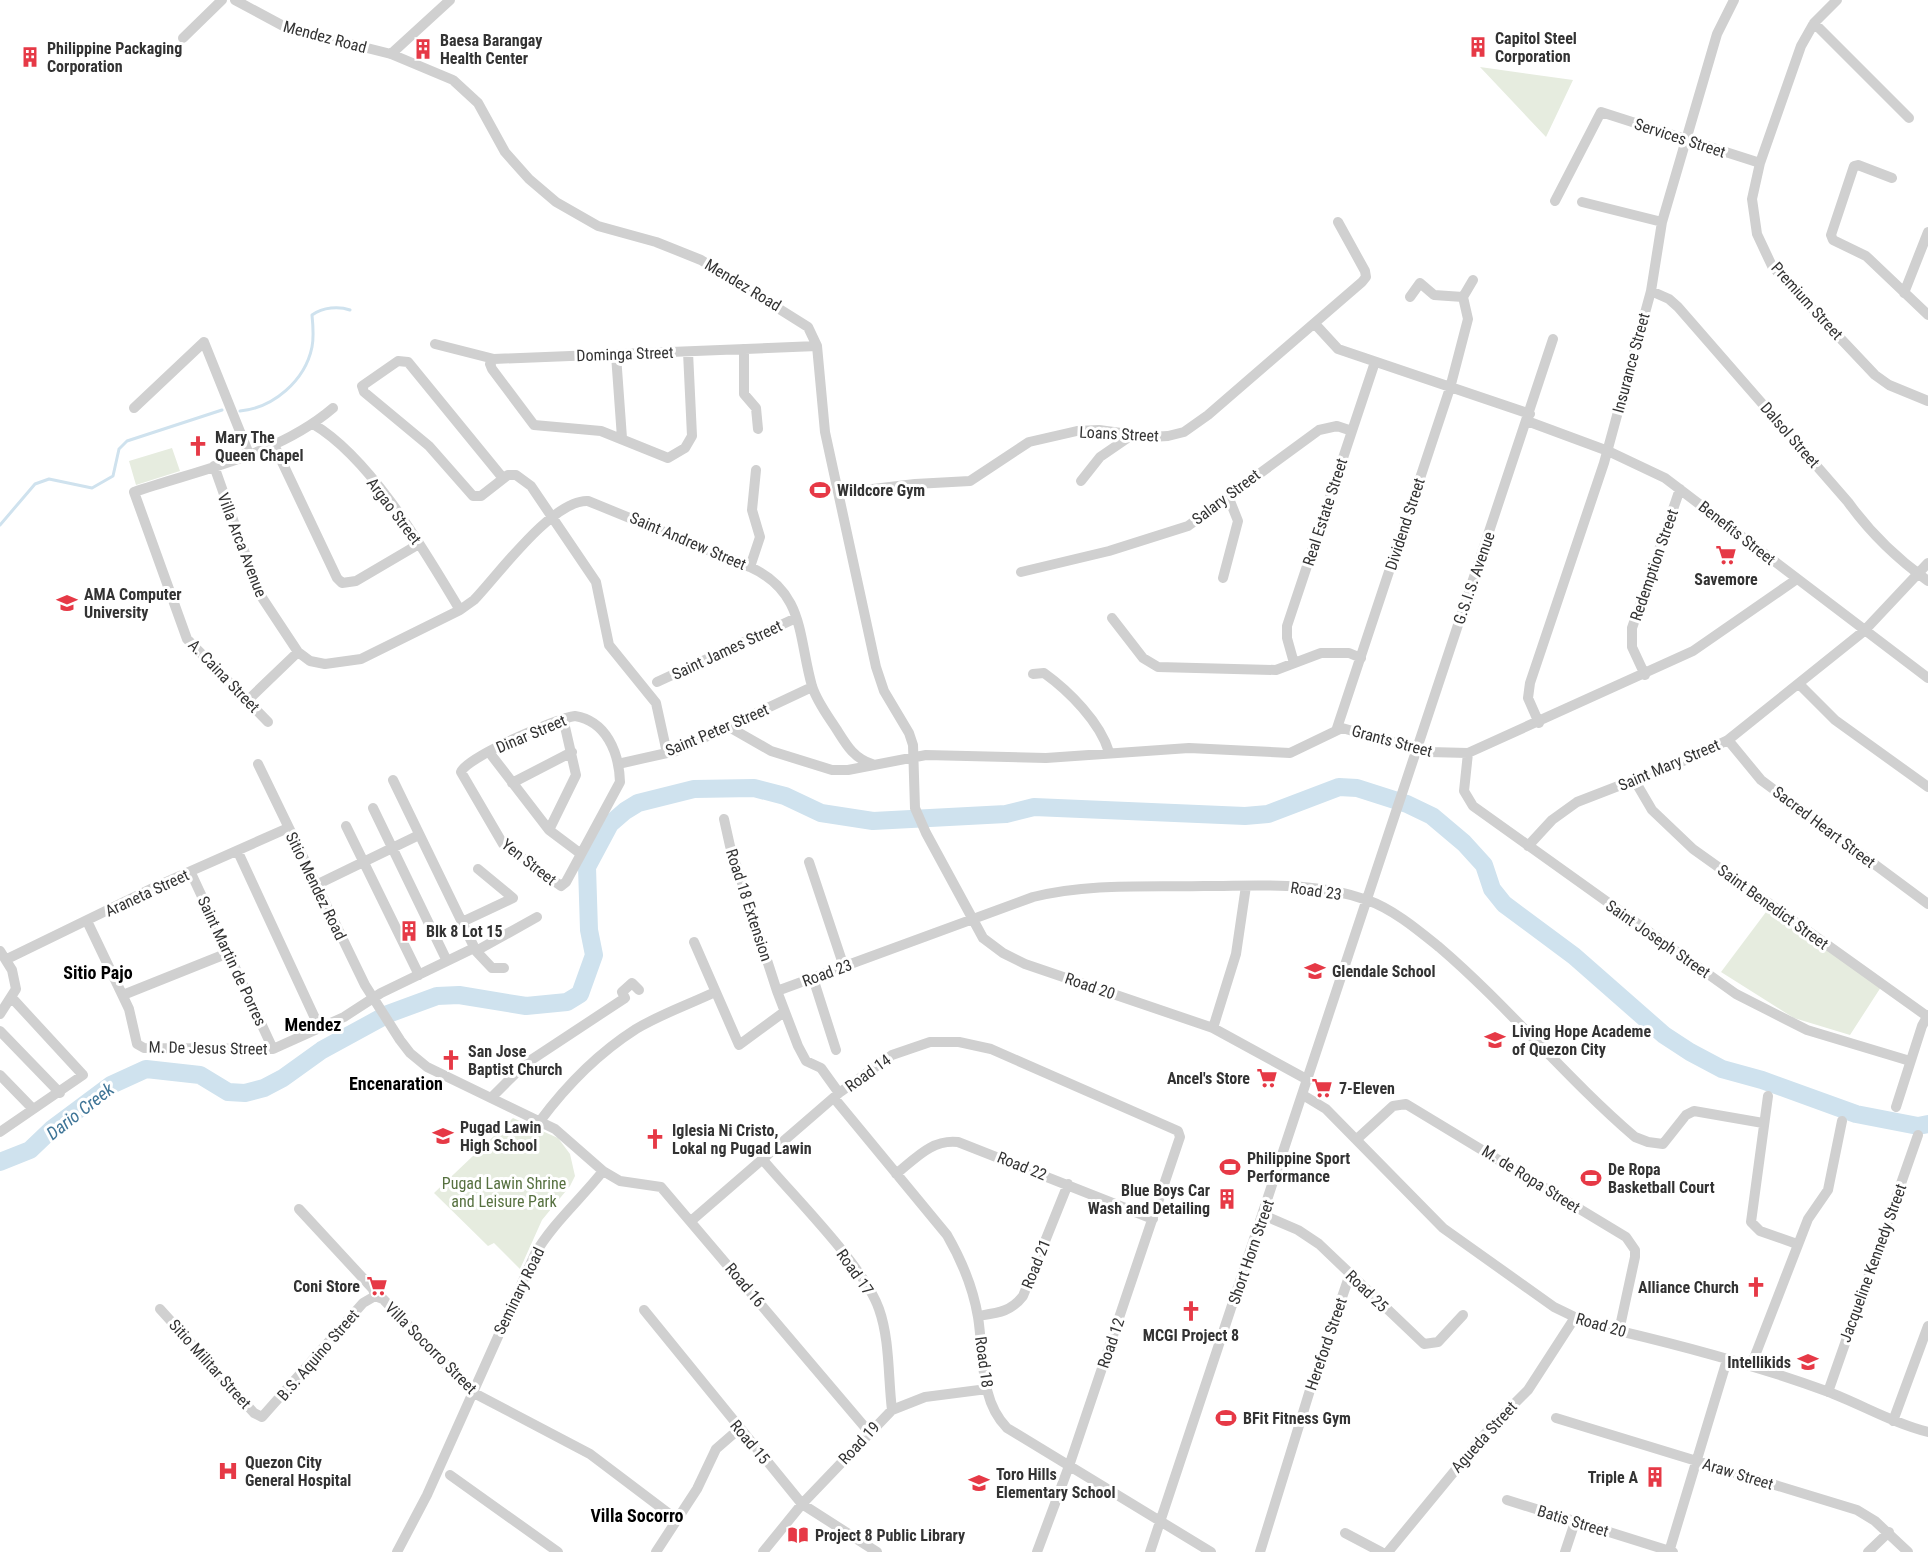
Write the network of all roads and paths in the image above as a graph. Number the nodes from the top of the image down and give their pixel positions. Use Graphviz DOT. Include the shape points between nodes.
graph roads {
  1 [pos="222,0"];
  2 [pos="234,0"];
  3 [pos="450,0"];
  4 [pos="1734,0"];
  5 [pos="1838,0"];
  6 [pos="1814,23"];
  7 [pos="183,38"];
  8 [pos="391,54"];
  9 [pos="1909,118"];
  10 [pos="1688,140"];
  11 [pos="1760,163"];
  12 [pos="1892,178"];
  13 [pos="1555,201"];
  14 [pos="1582,202"];
  15 [pos="1338,222"];
  16 [pos="1662,222"];
  17 [pos="1928,232"];
  18 [pos="1473,280"];
  19 [pos="1651,291"];
  20 [pos="1904,293"];
  21 [pos="1410,297"];
  22 [pos="1463,297"];
  23 [pos="1928,315"];
  24 [pos="1315,324"];
  25 [pos="1552,339"];
  26 [pos="435,344"];
  27 [pos="817,346"];
  28 [pos="744,349"];
  29 [pos="688,352"];
  30 [pos="616,355"];
  31 [pos="494,359"];
  32 [pos="1375,362"];
  33 [pos="1450,388"];
  34 [pos="1928,401"];
  35 [pos="134,408"];
  36 [pos="333,408"];
  37 [pos="1528,418"];
  38 [pos="313,424"];
  39 [pos="758,429"];
  40 [pos="1352,431"];
  41 [pos="1132,435"];
  42 [pos="622,438"];
  43 [pos="274,445"];
  44 [pos="1608,451"];
  45 [pos="249,454"];
  46 [pos="214,466"];
  47 [pos="756,470"];
  48 [pos="502,477"];
  49 [pos="1081,481"];
  50 [pos="1680,489"];
  51 [pos="839,493"];
  52 [pos="1228,496"];
  53 [pos="552,518"];
  54 [pos="419,544"];
  55 [pos="1928,563"];
  56 [pos="750,567"];
  57 [pos="1021,572"];
  58 [pos="1223,578"];
  59 [pos="1923,578"];
  60 [pos="1797,579"];
  61 [pos="460,610"];
  62 [pos="796,618"];
  63 [pos="1112,618"];
  64 [pos="1864,631"];
  65 [pos="298,652"];
  66 [pos="1361,658"];
  67 [pos="1294,663"];
  68 [pos="1040,671"];
  69 [pos="1645,675"];
  70 [pos="1928,678"];
  71 [pos="657,682"];
  72 [pos="1799,684"];
  73 [pos="812,687"];
  74 [pos="247,701"];
  75 [pos="563,718"];
  76 [pos="268,722"];
  77 [pos="1539,723"];
  78 [pos="729,727"];
  79 [pos="1337,728"];
  80 [pos="1728,740"];
  81 [pos="847,747"];
  82 [pos="1418,748"];
  83 [pos="489,752"];
  84 [pos="572,752"];
  85 [pos="1109,752"];
  86 [pos="667,753"];
  87 [pos="1468,753"];
  88 [pos="913,756"];
  89 [pos="258,764"];
  90 [pos="618,764"];
  91 [pos="872,764"];
  92 [pos="836,770"];
  93 [pos="461,772"];
  94 [pos="393,780"];
  95 [pos="1635,781"];
  96 [pos="512,783"];
  97 [pos="1928,787"];
  98 [pos="373,808"];
  99 [pos="1395,816"];
  100 [pos="723,819"];
  101 [pos="346,825"];
  102 [pos="288,828"];
  103 [pos="549,830"];
  104 [pos="926,832"];
  105 [pos="420,835"];
  106 [pos="1528,846"];
  107 [pos="392,848"];
  108 [pos="238,852"];
  109 [pos="581,855"];
  110 [pos="364,862"];
  111 [pos="809,862"];
  112 [pos="478,869"];
  113 [pos="191,873"];
  114 [pos="316,885"];
  115 [pos="1246,886"];
  116 [pos="1368,900"];
  117 [pos="1928,904"];
  118 [pos="537,917"];
  119 [pos="971,919"];
  120 [pos="87,921"];
  121 [pos="462,922"];
  122 [pos="694,942"];
  123 [pos="475,949"];
  124 [pos="228,953"];
  125 [pos="4,955"];
  126 [pos="447,961"];
  127 [pos="844,967"];
  128 [pos="504,968"];
  129 [pos="419,975"];
  130 [pos="813,978"];
  131 [pos="639,990"];
  132 [pos="777,991"];
  133 [pos="716,992"];
  134 [pos="123,994"];
  135 [pos="12,998"];
  136 [pos="376,1002"];
  137 [pos="784,1012"];
  138 [pos="0,1014"];
  139 [pos="1928,1016"];
  140 [pos="1213,1028"];
  141 [pos="320,1029"];
  142 [pos="0,1031"];
  143 [pos="273,1049"];
  144 [pos="836,1050"];
  145 [pos="1910,1061"];
  146 [pos="0,1075"];
  147 [pos="1308,1080"];
  148 [pos="60,1093"];
  149 [pos="1304,1095"];
  150 [pos="837,1096"];
  151 [pos="1768,1096"];
  152 [pos="491,1098"];
  153 [pos="1896,1107"];
  154 [pos="33,1109"];
  155 [pos="0,1117"];
  156 [pos="540,1121"];
  157 [pos="1842,1121"];
  158 [pos="1763,1123"];
  159 [pos="4,1129"];
  160 [pos="1180,1134"];
  161 [pos="1918,1135"];
  162 [pos="1357,1139"];
  163 [pos="763,1160"];
  164 [pos="603,1171"];
  165 [pos="896,1174"];
  166 [pos="1068,1184"];
  167 [pos="299,1209"];
  168 [pos="1263,1215"];
  169 [pos="1153,1219"];
  170 [pos="691,1221"];
  171 [pos="1797,1244"];
  172 [pos="1350,1274"];
  173 [pos="375,1296"];
  174 [pos="160,1309"];
  175 [pos="644,1310"];
  176 [pos="1463,1315"];
  177 [pos="978,1316"];
  178 [pos="1574,1318"];
  179 [pos="1928,1326"];
  180 [pos="1619,1331"];
  181 [pos="1727,1359"];
  182 [pos="1751,1366"];
  183 [pos="987,1389"];
  184 [pos="472,1392"];
  185 [pos="1828,1392"];
  186 [pos="892,1410"];
  187 [pos="262,1417"];
  188 [pos="1556,1418"];
  189 [pos="1893,1421"];
  190 [pos="739,1429"];
  191 [pos="869,1432"];
  192 [pos="1928,1432"];
  193 [pos="1696,1462"];
  194 [pos="1069,1466"];
  195 [pos="450,1475"];
  196 [pos="1507,1500"];
  197 [pos="802,1504"];
  198 [pos="676,1519"];
  199 [pos="1160,1521"];
  200 [pos="1575,1522"];
  201 [pos="1889,1532"];
  202 [pos="1345,1533"];
  203 [pos="397,1552"];
  204 [pos="558,1552"];
  205 [pos="656,1552"];
  206 [pos="764,1552"];
  207 [pos="877,1552"];
  208 [pos="1037,1552"];
  209 [pos="1150,1552"];
  210 [pos="1211,1552"];
  211 [pos="1260,1552"];
  212 [pos="1381,1552"];
  213 [pos="1388,1552"];
  214 [pos="1565,1552"];
  215 [pos="1670,1552"];
  216 [pos="1868,1552"];
  217 [pos="1908,1552"];
  1 -- 7 [label="street"];
  2 -- 8 [label="street, Mendez Road" via="287,28"];
  3 -- 8 [label="street"];
  4 -- 10 [label="street, Insurance Street" via="1717,34"];
  5 -- 6 [label="street, Premium Street"];
  6 -- 9 [label="street"];
  6 -- 11 [label="street, Premium Street" via="1801,46"];
  8 -- 27 [label="street, Mendez Road" via="434,70 471,95 506,152 556,202 598,226 701,260 803,322"];
  10 -- 11 [label="street, Services Street"];
  10 -- 13 [label="street, Services Street" via="1601,112"];
  10 -- 16 [label="street, Insurance Street"];
  11 -- 34 [label="street, Premium Street" via="1752,199 1757,234 1772,266 1875,375"];
  12 -- 20 [label="street" via="1854,166 1831,235 1833,240 1866,256"];
  14 -- 16 [label="street"];
  15 -- 24 [label="street, Loans Street" via="1366,277"];
  16 -- 19 [label="street, Insurance Street"];
  17 -- 20 [label="street"];
  18 -- 22 [label="street"];
  19 -- 44 [label="street, Insurance Street"];
  19 -- 59 [label="street, Dalsol Street" via="1678,307 1848,502 1867,529"];
  20 -- 23 [label="street"];
  21 -- 22 [label="street" via="1420,284 1434,295"];
  22 -- 33 [label="street, Dividend Street" via="1468,319"];
  24 -- 32 [label="street, Benefits Street" via="1335,347"];
  24 -- 41 [label="street, Loans Street" via="1184,432 1168,436"];
  25 -- 37 [label="street, G.S.I.S. Avenue"];
  26 -- 31 [label="street, Dominga Street"];
  27 -- 28 [label="street, Dominga Street"];
  27 -- 51 [label="street, Mendez Road" via="823,419"];
  28 -- 29 [label="street, Dominga Street"];
  28 -- 39 [label="street" via="744,394 756,408"];
  29 -- 30 [label="street, Dominga Street"];
  29 -- 42 [label="street" via="692,435 685,448 668,458"];
  30 -- 31 [label="street, Dominga Street"];
  30 -- 42 [label="street"];
  31 -- 42 [label="street" via="492,369 534,425 601,431"];
  32 -- 33 [label="street, Benefits Street"];
  32 -- 40 [label="street, Real Estate Street"];
  33 -- 37 [label="street, Benefits Street"];
  33 -- 66 [label="street, Dividend Street"];
  35 -- 45 [label="street" via="204,342"];
  36 -- 38 [label="street"];
  37 -- 44 [label="street, Benefits Street"];
  37 -- 82 [label="street, G.S.I.S. Avenue"];
  38 -- 43 [label="street"];
  38 -- 54 [label="street, Argao Street" via="339,444 374,482"];
  40 -- 52 [label="street, Salary Street" via="1337,426 1319,429"];
  40 -- 67 [label="street, Real Estate Street" via="1287,626"];
  41 -- 49 [label="street" via="1100,457"];
  41 -- 51 [label="street, Loans Street" via="1077,431 1029,442 970,482"];
  43 -- 45 [label="street"];
  43 -- 54 [label="street" via="342,583 356,581"];
  44 -- 50 [label="street, Benefits Street" via="1649,469"];
  44 -- 77 [label="street, Insurance Street" via="1530,683 1528,698"];
  45 -- 46 [label="street"];
  46 -- 65 [label="street, Villa Arca Avenue" via="259,593"];
  46 -- 74 [label="street, A. Caina Street" via="134,492 187,639"];
  47 -- 56 [label="street" via="752,510 760,537"];
  48 -- 48 [label="street" via="408,362 398,361 362,386 364,392 429,446 469,494 481,496"];
  48 -- 53 [label="street" via="512,474 526,483"];
  50 -- 60 [label="street, Benefits Street"];
  50 -- 69 [label="street, Redemption Street" via="1632,628 1632,647"];
  51 -- 88 [label="street, Mendez Road" via="879,678 909,733"];
  52 -- 57 [label="street, Salary Street" via="1188,526 1109,551"];
  52 -- 58 [label="street" via="1238,521"];
  53 -- 56 [label="street, Saint Andrew Street" via="574,503 588,501"];
  53 -- 61 [label="street, Saint Andrew Street"];
  53 -- 86 [label="street" via="596,582 609,645 656,704"];
  54 -- 61 [label="street, Argao Street"];
  55 -- 59 [label="street, Saint Mary Street"];
  56 -- 62 [label="street, Saint Andrew Street" via="779,584"];
  59 -- 64 [label="street, Saint Mary Street"];
  60 -- 64 [label="street, Benefits Street"];
  60 -- 69 [label="street, Grants Street" via="1707,642"];
  61 -- 65 [label="street" via="345,664 310,661"];
  62 -- 71 [label="street, Saint James Street"];
  62 -- 73 [label="street, Saint Andrew Street"];
  63 -- 67 [label="street" via="1143,658 1158,667 1276,670"];
  64 -- 70 [label="street, Benefits Street"];
  64 -- 72 [label="street, Saint Mary Street"];
  65 -- 74 [label="street"];
  66 -- 67 [label="street" via="1334,651"];
  66 -- 79 [label="street, Dividend Street"];
  68 -- 85 [label="street" via="1099,730"];
  69 -- 77 [label="street, Grants Street"];
  72 -- 80 [label="street, Saint Mary Street"];
  72 -- 97 [label="street" via="1835,720"];
  73 -- 78 [label="street, Saint Peter Street"];
  73 -- 81 [label="street, Saint Andrew Street"];
  74 -- 76 [label="street, A. Caina Street"];
  75 -- 83 [label="street, Dinar Street"];
  75 -- 84 [label="street"];
  75 -- 90 [label="street, Dinar Street" via="585,718 600,726"];
  77 -- 87 [label="street, Grants Street"];
  78 -- 86 [label="street, Saint Peter Street"];
  78 -- 92 [label="street" via="771,751"];
  79 -- 82 [label="street, Grants Street"];
  79 -- 85 [label="street, Grants Street" via="1290,753 1189,748"];
  80 -- 95 [label="street, Saint Mary Street"];
  80 -- 117 [label="street, Sacred Heart Street" via="1761,780"];
  81 -- 91 [label="street, Saint Andrew Street" via="862,761"];
  81 -- 92 [label="street" via="847,755"];
  82 -- 87 [label="street, Grants Street"];
  82 -- 99 [label="street, G.S.I.S. Avenue"];
  83 -- 93 [label="street, Dinar Street" via="468,762"];
  83 -- 96 [label="street"];
  84 -- 96 [label="street"];
  84 -- 103 [label="street" via="576,775"];
  85 -- 88 [label="street, Grants Street" via="1046,758"];
  86 -- 90 [label="street, Saint Peter Street"];
  87 -- 106 [label="street, Saint Joseph Street" via="1464,791 1470,803"];
  88 -- 91 [label="street, Grants Street"];
  88 -- 104 [label="street, Mendez Road" via="915,808"];
  89 -- 102 [label="street, Sitio Mendez Road"];
  90 -- 109 [label="street" via="620,782"];
  91 -- 92 [label="street, Grants Street"];
  93 -- 109 [label="street, Yen Street" via="503,844 557,886 566,882"];
  94 -- 105 [label="street"];
  95 -- 106 [label="street, Saint Mary Street" via="1577,802 1552,820"];
  95 -- 139 [label="street, Saint Benedict Street" via="1652,810 1693,849"];
  96 -- 103 [label="street"];
  98 -- 107 [label="street"];
  99 -- 116 [label="street, Short Horn Street"];
  100 -- 132 [label="street, Road 18 Extension"];
  101 -- 110 [label="street"];
  102 -- 108 [label="street, Araneta Street"];
  102 -- 114 [label="street, Sitio Mendez Road"];
  103 -- 109 [label="street"];
  104 -- 119 [label="street, Road 20"];
  105 -- 107 [label="street"];
  105 -- 121 [label="street"];
  106 -- 145 [label="street, Saint Joseph Street" via="1736,994 1812,1032"];
  107 -- 110 [label="street"];
  107 -- 126 [label="street"];
  108 -- 113 [label="street, Araneta Street"];
  108 -- 141 [label="street"];
  110 -- 114 [label="street"];
  110 -- 129 [label="street"];
  111 -- 127 [label="street"];
  112 -- 121 [label="street" via="513,898"];
  113 -- 120 [label="street, Araneta Street"];
  113 -- 124 [label="street, Saint Martin de Porres"];
  114 -- 136 [label="street, Sitio Mendez Road"];
  115 -- 116 [label="street, Road 23" via="1319,889"];
  115 -- 119 [label="street, Road 23" via="1066,890"];
  115 -- 140 [label="street" via="1236,954"];
  116 -- 147 [label="street, Short Horn Street"];
  116 -- 158 [label="street, Road 23" via="1405,921 1468,973 1635,1137 1663,1144 1686,1115 1694,1111"];
  118 -- 123 [label="street, M. De Jesus Street"];
  119 -- 127 [label="street, Road 23"];
  119 -- 140 [label="street, Road 20" via="992,946 1014,959"];
  120 -- 125 [label="street, Araneta Street"];
  120 -- 134 [label="street"];
  121 -- 123 [label="street"];
  122 -- 133 [label="street"];
  123 -- 126 [label="street, M. De Jesus Street"];
  123 -- 128 [label="street" via="492,968"];
  124 -- 134 [label="street"];
  124 -- 143 [label="street, Saint Martin de Porres"];
  125 -- 135 [label="street" via="16,989"];
  126 -- 129 [label="street, M. De Jesus Street"];
  127 -- 130 [label="street, Road 23"];
  129 -- 136 [label="street, M. De Jesus Street"];
  130 -- 132 [label="street, Road 23"];
  130 -- 144 [label="street"];
  131 -- 152 [label="street" via="633,983 622,992 625,998 525,1064"];
  132 -- 137 [label="street, Road 18"];
  133 -- 137 [label="street" via="740,1045"];
  133 -- 156 [label="street" via="631,1033 564,1090"];
  134 -- 143 [label="street, M. De Jesus Street" via="139,1046"];
  135 -- 138 [label="street"];
  135 -- 148 [label="street" via="83,1075"];
  136 -- 141 [label="street, M. De Jesus Street"];
  136 -- 152 [label="street" via="418,1062"];
  137 -- 150 [label="street, Road 18" via="803,1056 821,1068"];
  139 -- 145 [label="street"];
  140 -- 147 [label="street, Road 20"];
  141 -- 143 [label="street, M. De Jesus Street"];
  142 -- 148 [label="street"];
  145 -- 153 [label="street"];
  146 -- 154 [label="street"];
  147 -- 149 [label="street, Short Horn Street"];
  148 -- 154 [label="street"];
  149 -- 162 [label="street, Road 20" via="1326,1109"];
  149 -- 168 [label="street, Short Horn Street"];
  150 -- 160 [label="street, Road 14" via="892,1054 930,1042 959,1042 991,1049"];
  150 -- 163 [label="street, Road 14"];
  150 -- 165 [label="street, Road 18"];
  151 -- 158 [label="street"];
  152 -- 156 [label="street"];
  154 -- 159 [label="street"];
  155 -- 159 [label="street"];
  156 -- 164 [label="street" via="569,1140"];
  157 -- 171 [label="street" via="1828,1190"];
  158 -- 171 [label="street" via="1751,1222 1760,1231"];
  160 -- 169 [label="street, Road 12"];
  161 -- 185 [label="street, Jacqueline Kennedy Street"];
  162 -- 178 [label="street, Road 20" via="1443,1228"];
  162 -- 180 [label="street, M. de Ropa Street" via="1393,1106 1406,1104 1626,1237 1635,1257"];
  163 -- 170 [label="street, Road 14"];
  163 -- 186 [label="street, Road 17" via="846,1257 872,1294 883,1324"];
  164 -- 170 [label="street, Road 16" via="631,1184 658,1185"];
  164 -- 184 [label="street, Seminary Road" via="543,1240"];
  165 -- 166 [label="street, Road 22" via="931,1146 949,1141 969,1145"];
  165 -- 177 [label="street, Road 18" via="947,1235 971,1284"];
  166 -- 169 [label="street, Road 22"];
  166 -- 177 [label="street, Road 21" via="1023,1296 1006,1312"];
  167 -- 173 [label="street, Villa Socorro Street" via="373,1289"];
  168 -- 172 [label="street, Road 25" via="1307,1235"];
  168 -- 199 [label="street, Short Horn Street"];
  169 -- 194 [label="street, Road 12"];
  170 -- 191 [label="street, Road 16"];
  171 -- 182 [label="street"];
  172 -- 176 [label="street, Road 25" via="1424,1344 1437,1342"];
  172 -- 211 [label="street, Hereford Street"];
  173 -- 184 [label="street, Villa Socorro Street" via="383,1299"];
  173 -- 187 [label="street, B.S. Aquino Street" via="363,1303"];
  174 -- 187 [label="street, Sitio Militar Street" via="254,1413"];
  175 -- 190 [label="street, Road 15"];
  177 -- 183 [label="street, Road 18"];
  178 -- 180 [label="street, Road 20"];
  178 -- 213 [label="street, Agueda Street" via="1528,1390 1490,1428"];
  179 -- 189 [label="street"];
  180 -- 181 [label="street, Road 20"];
  181 -- 182 [label="street, Road 20"];
  181 -- 193 [label="street"];
  182 -- 185 [label="street, Road 20"];
  183 -- 186 [label="street, Road 19" via="924,1397"];
  183 -- 194 [label="street, Road 18" via="993,1410 1007,1428"];
  184 -- 198 [label="street, Villa Socorro Street" via="590,1454"];
  184 -- 203 [label="street, Seminary Road"];
  185 -- 189 [label="street, Road 20"];
  186 -- 191 [label="street, Road 19"];
  188 -- 193 [label="street, Araw Street"];
  189 -- 192 [label="street, Road 20"];
  190 -- 197 [label="street, Road 15"];
  190 -- 198 [label="street" via="716,1449 697,1489"];
  191 -- 197 [label="street, Road 19"];
  193 -- 201 [label="street, Araw Street" via="1857,1510"];
  193 -- 215 [label="street"];
  194 -- 199 [label="street, Road 18"];
  194 -- 208 [label="street, Road 12"];
  195 -- 204 [label="street"];
  196 -- 200 [label="street, Batis Street"];
  197 -- 206 [label="street, Road 19"];
  197 -- 207 [label="street, Road 15"];
  198 -- 205 [label="street"];
  199 -- 209 [label="street, Short Horn Street"];
  199 -- 210 [label="street, Road 18"];
  200 -- 214 [label="street"];
  200 -- 215 [label="street, Batis Street"];
  201 -- 216 [label="street"];
  201 -- 217 [label="street, Araw Street"];
  202 -- 212 [label="street"];
}
